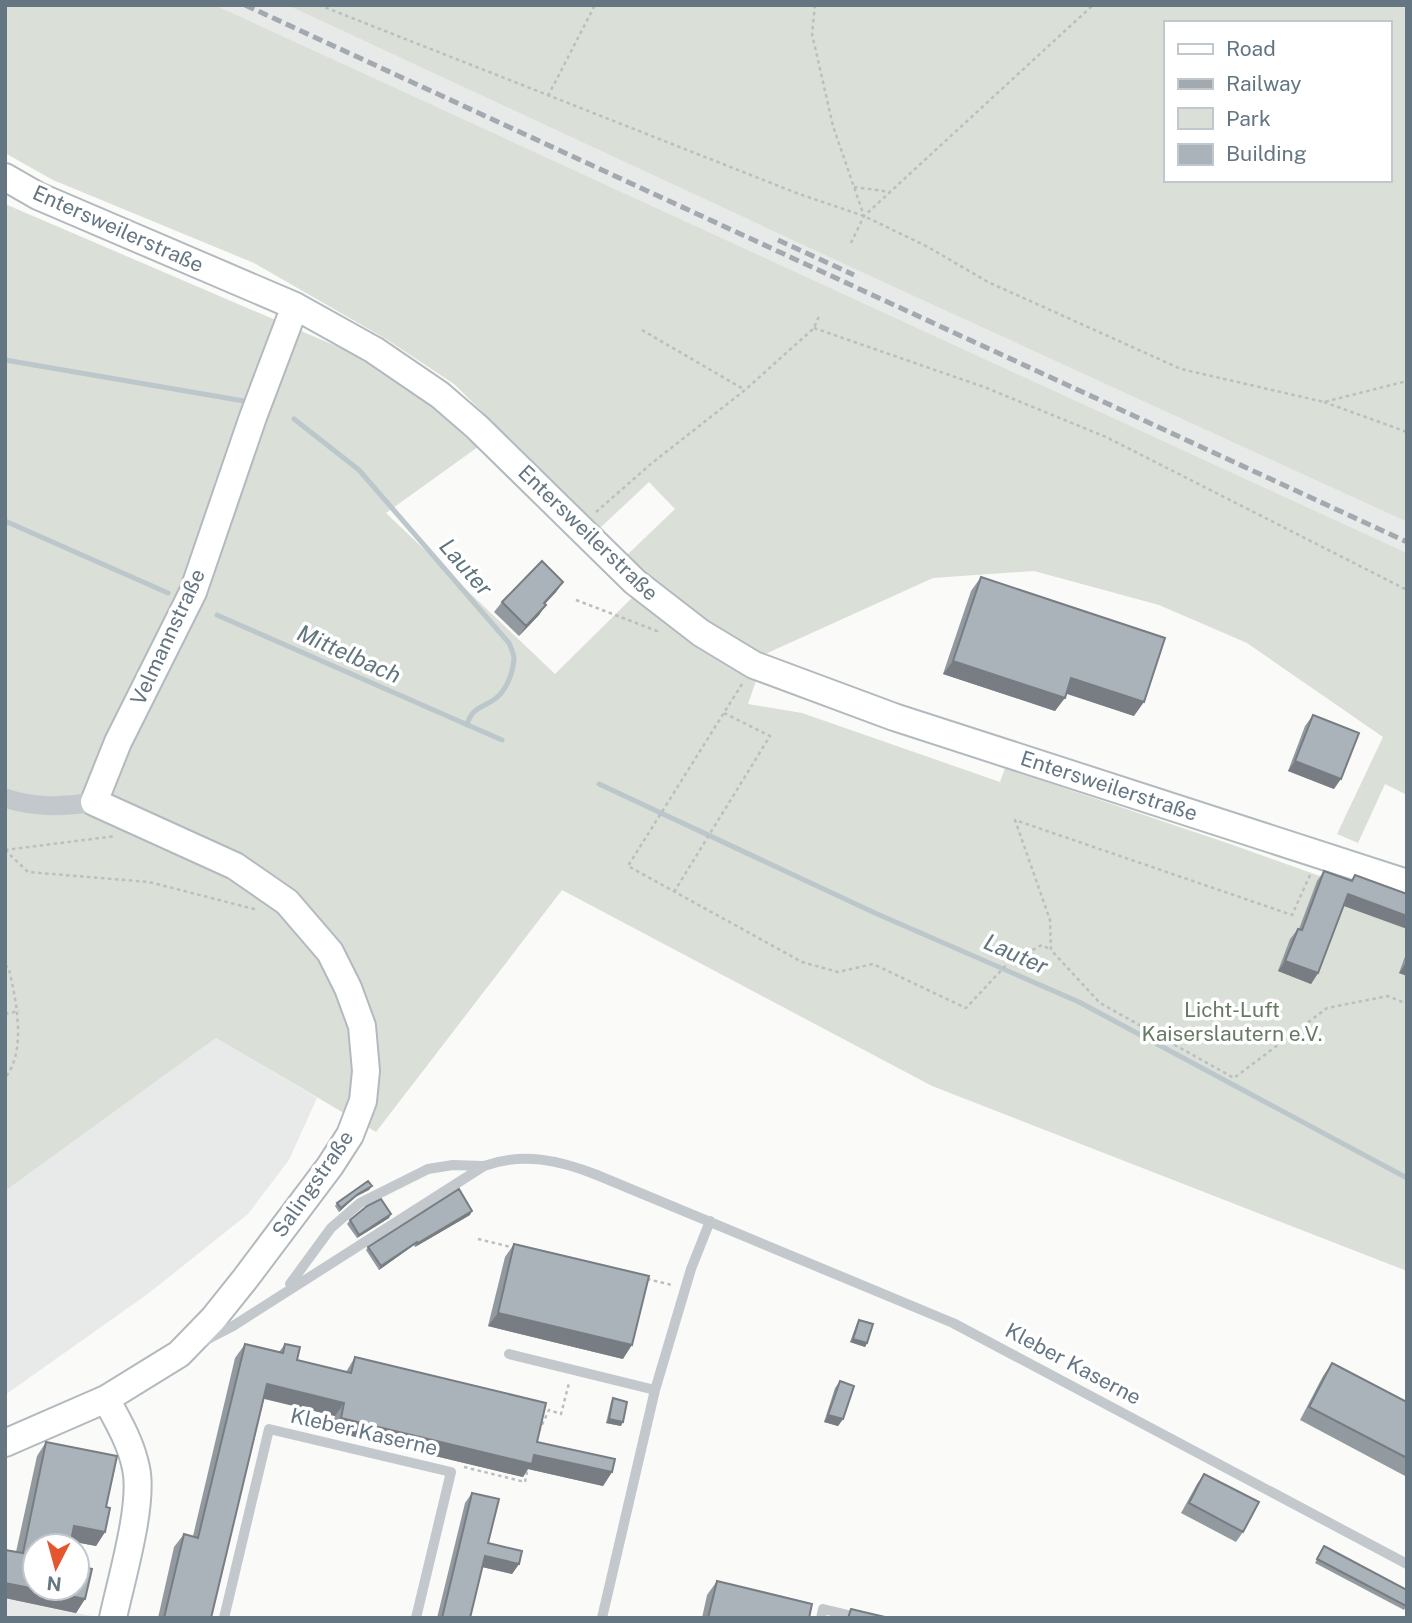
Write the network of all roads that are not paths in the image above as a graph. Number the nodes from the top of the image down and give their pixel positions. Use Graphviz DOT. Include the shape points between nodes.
graph roads {
  1 [pos="5,177"];
  2 [pos="295,306"];
  3 [pos="5,798"];
  4 [pos="94,802"];
  5 [pos="1407,883"];
  6 [pos="484,1166"];
  7 [pos="710,1221"];
  8 [pos="280,1294"];
  9 [pos="179,1354"];
  10 [pos="509,1354"];
  11 [pos="655,1390"];
  12 [pos="106,1399"];
  13 [pos="5,1443"];
  14 [pos="1407,1564"];
  15 [pos="113,1618"];
  16 [pos="224,1618"];
  17 [pos="416,1618"];
  18 [pos="602,1618"];
  19 [pos="821,1618"];
  20 [pos="861,1618"];
  1 -- 2 [label="street, Entersweilerstraße" via="38,196"];
  2 -- 4 [label="street, Velmannstraße" via="193,592 118,742"];
  2 -- 5 [label="street, Entersweilerstraße" via="440,395 635,582 754,665 907,721"];
  3 -- 4 [label="street" via="62,807"];
  4 -- 9 [label="street, Salingstraße" via="235,866 287,902 330,952 362,1026 363,1101 350,1135 245,1279"];
  6 -- 7 [label="lane, Kleber Kaserne" via="513,1158 553,1161"];
  6 -- 8 [label="lane"];
  6 -- 8 [label="lane" via="428,1169 360,1203 331,1228"];
  7 -- 11 [label="lane"];
  7 -- 14 [label="lane, Kleber Kaserne" via="953,1323"];
  8 -- 9 [label="lane" via="233,1326"];
  9 -- 12 [label="street, Salingstraße"];
  10 -- 11 [label="lane"];
  11 -- 18 [label="lane"];
  12 -- 13 [label="street, Salingstraße"];
  12 -- 15 [label="street" via="129,1441 138,1497"];
  16 -- 17 [label="lane, Kleber Kaserne" via="269,1429 452,1472"];
  19 -- 20 [label="lane" via="823,1609"];
}
